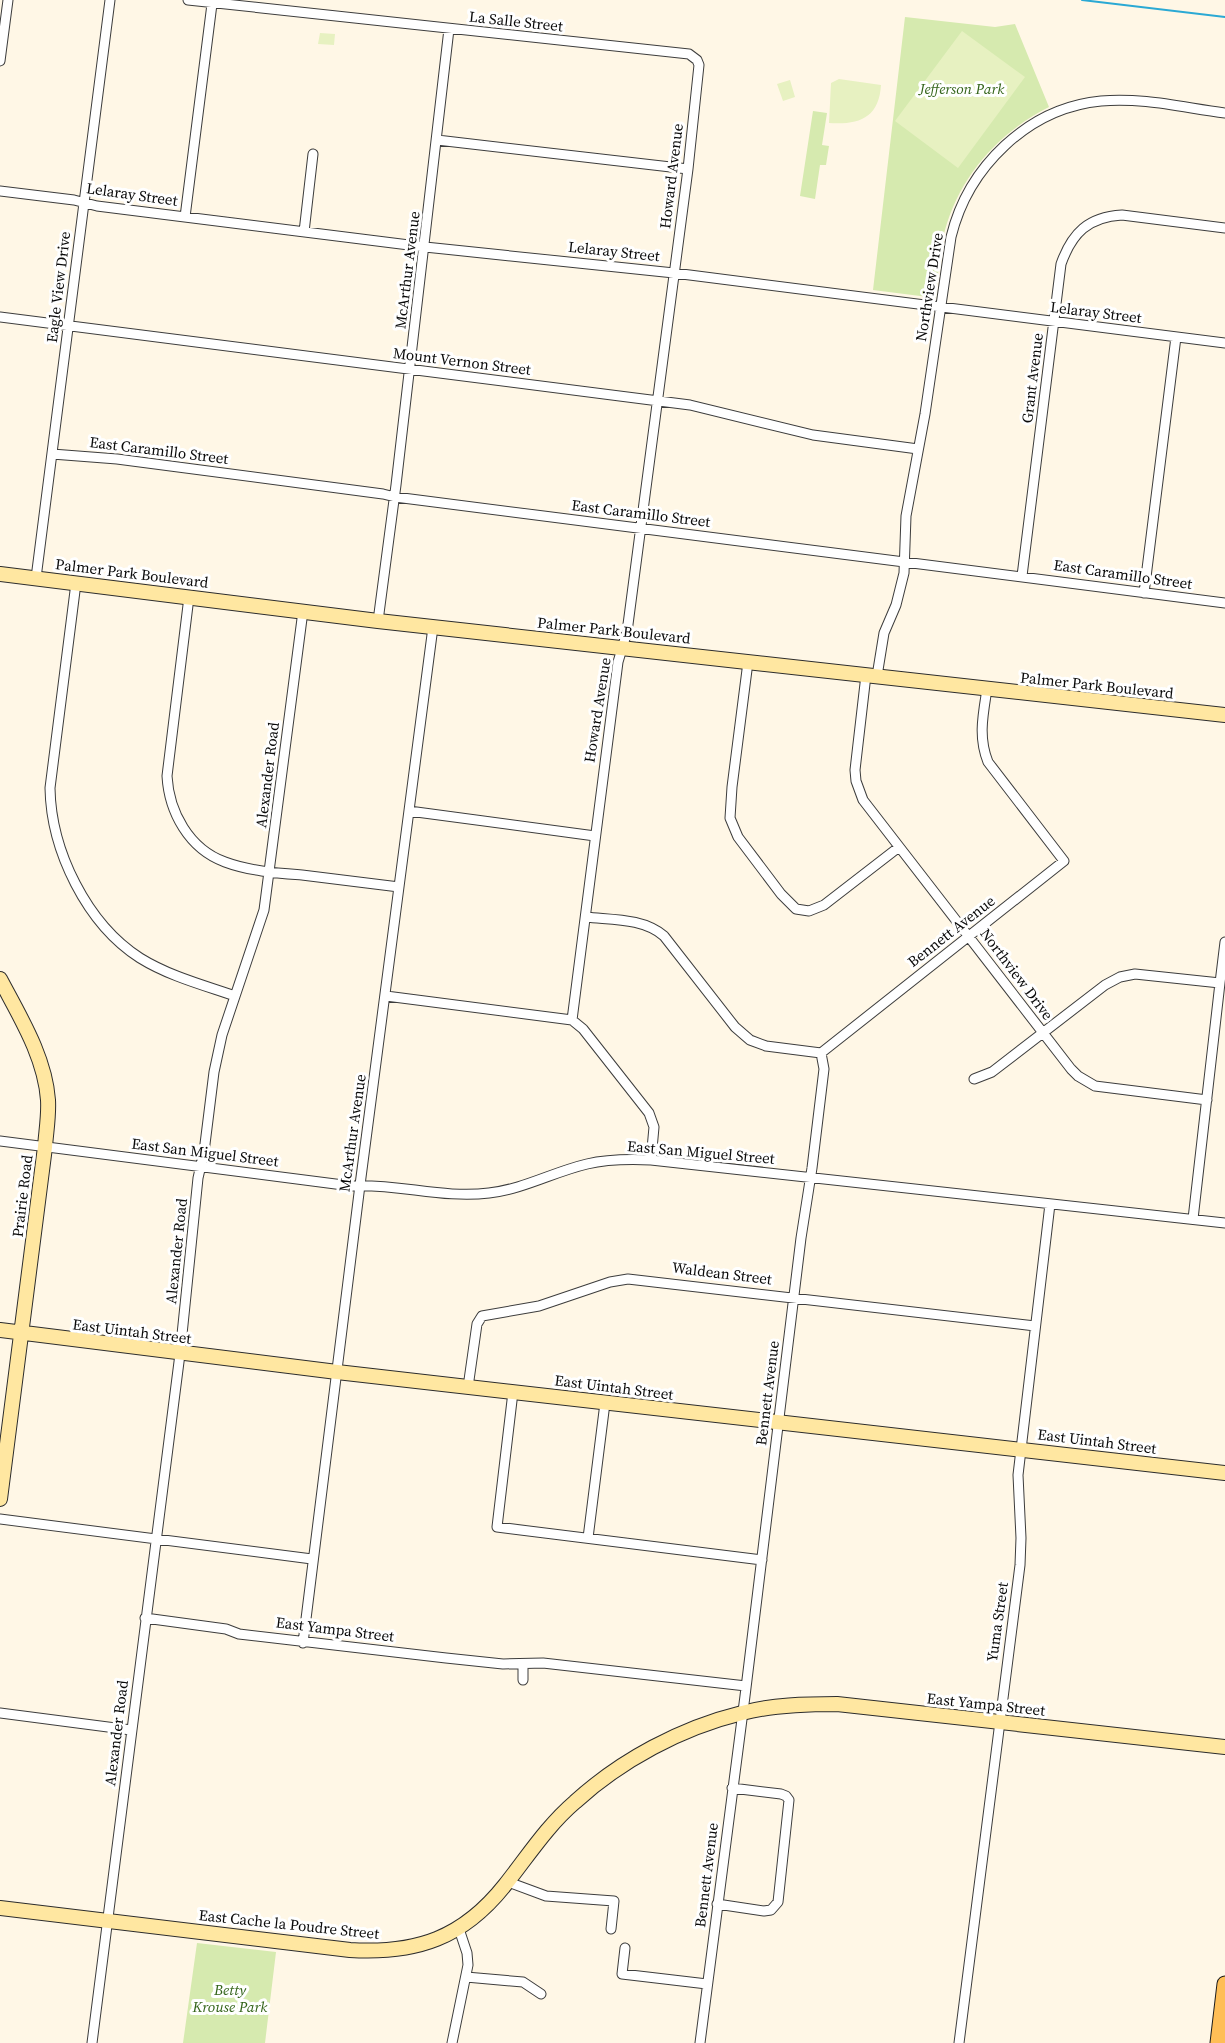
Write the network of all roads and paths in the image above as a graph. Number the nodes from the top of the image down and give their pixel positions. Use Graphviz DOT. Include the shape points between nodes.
graph roads {
  1 [pos="8,0"];
  2 [pos="110,0"];
  3 [pos="188,0"];
  4 [pos="212,4"];
  5 [pos="449,29"];
  6 [pos="697,60"];
  7 [pos="0,61"];
  8 [pos="1225,113"];
  9 [pos="437,140"];
  10 [pos="313,154"];
  11 [pos="688,169"];
  12 [pos="0,190"];
  13 [pos="85,203"];
  14 [pos="185,217"];
  15 [pos="1225,228"];
  16 [pos="304,232"];
  17 [pos="425,247"];
  18 [pos="674,273"];
  19 [pos="942,306"];
  20 [pos="0,317"];
  21 [pos="1054,322"];
  22 [pos="68,325"];
  23 [pos="1176,337"];
  24 [pos="1225,343"];
  25 [pos="410,369"];
  26 [pos="657,401"];
  27 [pos="918,449"];
  28 [pos="52,454"];
  29 [pos="395,497"];
  30 [pos="640,528"];
  31 [pos="904,561"];
  32 [pos="0,574"];
  33 [pos="1022,576"];
  34 [pos="36,578"];
  35 [pos="76,583"];
  36 [pos="1144,592"];
  37 [pos="189,597"];
  38 [pos="1225,603"];
  39 [pos="303,611"];
  40 [pos="378,621"];
  41 [pos="433,627"];
  42 [pos="623,647"];
  43 [pos="748,662"];
  44 [pos="871,675"];
  45 [pos="987,689"];
  46 [pos="1225,715"];
  47 [pos="409,811"];
  48 [pos="595,836"];
  49 [pos="899,847"];
  50 [pos="270,872"];
  51 [pos="399,887"];
  52 [pos="586,917"];
  53 [pos="970,936"];
  54 [pos="1225,942"];
  55 [pos="0,979"];
  56 [pos="1220,983"];
  57 [pos="235,996"];
  58 [pos="386,996"];
  59 [pos="572,1020"];
  60 [pos="1043,1033"];
  61 [pos="821,1053"];
  62 [pos="974,1079"];
  63 [pos="1207,1100"];
  64 [pos="0,1142"];
  65 [pos="45,1148"];
  66 [pos="651,1160"];
  67 [pos="201,1166"];
  68 [pos="809,1178"];
  69 [pos="360,1185"];
  70 [pos="1050,1204"];
  71 [pos="1193,1219"];
  72 [pos="1225,1223"];
  73 [pos="793,1296"];
  74 [pos="1035,1326"];
  75 [pos="0,1330"];
  76 [pos="21,1333"];
  77 [pos="180,1354"];
  78 [pos="337,1372"];
  79 [pos="468,1387"];
  80 [pos="513,1392"];
  81 [pos="605,1403"];
  82 [pos="778,1423"];
  83 [pos="1021,1449"];
  84 [pos="1225,1473"];
  85 [pos="0,1499"];
  86 [pos="0,1520"];
  87 [pos="588,1538"];
  88 [pos="156,1540"];
  89 [pos="312,1559"];
  90 [pos="762,1560"];
  91 [pos="145,1618"];
  92 [pos="303,1643"];
  93 [pos="523,1664"];
  94 [pos="523,1680"];
  95 [pos="746,1686"];
  96 [pos="743,1712"];
  97 [pos="0,1713"];
  98 [pos="999,1722"];
  99 [pos="131,1730"];
  100 [pos="1225,1747"];
  101 [pos="732,1788"];
  102 [pos="508,1882"];
  103 [pos="717,1904"];
  104 [pos="0,1908"];
  105 [pos="107,1920"];
  106 [pos="459,1929"];
  107 [pos="611,1929"];
  108 [pos="625,1948"];
  109 [pos="466,1977"];
  110 [pos="707,1984"];
  111 [pos="1225,1984"];
  112 [pos="541,1994"];
  113 [pos="92,2043"];
  114 [pos="452,2043"];
  115 [pos="700,2043"];
  116 [pos="959,2043"];
  117 [pos="1218,2043"];
  1 -- 7 [label="street"];
  2 -- 13 [label="street, Eagle View Drive"];
  3 -- 4 [label="street, La Salle Street"];
  4 -- 5 [label="street, La Salle Street"];
  4 -- 14 [label="street"];
  5 -- 6 [label="street, La Salle Street" via="689,54"];
  5 -- 9 [label="street, McArthur Avenue"];
  6 -- 11 [label="street, Howard Avenue"];
  8 -- 19 [label="street, Northview Drive" via="1103,101 1063,109 1025,129 996,154 966,195 951,237"];
  9 -- 11 [label="street"];
  9 -- 17 [label="street, McArthur Avenue"];
  10 -- 16 [label="street"];
  11 -- 18 [label="street, Howard Avenue"];
  12 -- 13 [label="street, Lelaray Street"];
  13 -- 14 [label="street, Lelaray Street"];
  13 -- 22 [label="street, Eagle View Drive"];
  14 -- 16 [label="street, Lelaray Street"];
  15 -- 21 [label="street, Grant Avenue" via="1122,215 1092,222 1078,233 1065,252"];
  16 -- 17 [label="street, Lelaray Street"];
  17 -- 18 [label="street, Lelaray Street"];
  17 -- 25 [label="street, McArthur Avenue"];
  18 -- 19 [label="street, Lelaray Street"];
  18 -- 26 [label="street, Howard Avenue"];
  19 -- 21 [label="street, Lelaray Street"];
  19 -- 27 [label="street, Northview Drive"];
  20 -- 22 [label="street, Mount Vernon Street"];
  21 -- 23 [label="street, Lelaray Street"];
  21 -- 33 [label="street, Grant Avenue"];
  22 -- 25 [label="street, Mount Vernon Street"];
  22 -- 28 [label="street, Eagle View Drive"];
  23 -- 24 [label="street, Lelaray Street"];
  23 -- 36 [label="street"];
  25 -- 26 [label="street, Mount Vernon Street"];
  25 -- 29 [label="street, McArthur Avenue"];
  26 -- 27 [label="street, Mount Vernon Street" via="690,405 813,435"];
  26 -- 30 [label="street, Howard Avenue"];
  27 -- 31 [label="street, Northview Drive" via="906,516"];
  28 -- 29 [label="street, East Caramillo Street" via="125,460"];
  28 -- 34 [label="street, Eagle View Drive"];
  29 -- 30 [label="street, East Caramillo Street"];
  29 -- 40 [label="street, McArthur Avenue"];
  30 -- 31 [label="street, East Caramillo Street"];
  30 -- 42 [label="street, Howard Avenue"];
  31 -- 33 [label="street, East Caramillo Street"];
  31 -- 44 [label="street, Northview Drive" via="896,605"];
  32 -- 34 [label="main road, Palmer Park Boulevard"];
  33 -- 36 [label="street, East Caramillo Street"];
  34 -- 35 [label="main road, Palmer Park Boulevard"];
  35 -- 37 [label="main road, Palmer Park Boulevard"];
  35 -- 57 [label="street" via="50,788 60,847 86,901 125,947 164,971"];
  36 -- 38 [label="street, East Caramillo Street"];
  37 -- 39 [label="main road, Palmer Park Boulevard"];
  37 -- 50 [label="street" via="167,764 171,804 191,839 211,855 240,867"];
  39 -- 40 [label="main road, Palmer Park Boulevard"];
  39 -- 50 [label="street, Alexander Road"];
  40 -- 41 [label="main road, Palmer Park Boulevard"];
  41 -- 42 [label="main road, Palmer Park Boulevard"];
  41 -- 47 [label="street, McArthur Avenue"];
  42 -- 43 [label="main road, Palmer Park Boulevard"];
  42 -- 48 [label="street, Howard Avenue"];
  43 -- 44 [label="main road, Palmer Park Boulevard"];
  43 -- 49 [label="street" via="730,818 738,837 781,894 796,909 816,910"];
  44 -- 45 [label="main road, Palmer Park Boulevard"];
  44 -- 49 [label="street, Northview Drive" via="856,758 856,781 863,800"];
  45 -- 46 [label="main road, Palmer Park Boulevard"];
  45 -- 53 [label="street, Bennett Avenue" via="981,733 988,762 1064,861"];
  47 -- 48 [label="street"];
  47 -- 51 [label="street, McArthur Avenue"];
  48 -- 52 [label="street, Howard Avenue"];
  49 -- 53 [label="street, Northview Drive"];
  50 -- 51 [label="street"];
  50 -- 57 [label="street, Alexander Road" via="264,910"];
  51 -- 58 [label="street, McArthur Avenue"];
  52 -- 59 [label="street, Howard Avenue"];
  52 -- 61 [label="street" via="644,924 657,930 735,1027 750,1040 766,1046"];
  53 -- 60 [label="street, Northview Drive"];
  53 -- 61 [label="street, Bennett Avenue"];
  54 -- 56 [label="street"];
  55 -- 65 [label="main road, Prairie Road" via="36,1048 45,1075"];
  56 -- 60 [label="street" via="1135,974 1120,977"];
  56 -- 63 [label="street"];
  57 -- 67 [label="street, Alexander Road" via="214,1072"];
  58 -- 59 [label="street"];
  58 -- 69 [label="street, McArthur Avenue"];
  59 -- 66 [label="street" via="584,1029 649,1113 654,1127"];
  60 -- 62 [label="street" via="992,1072"];
  60 -- 63 [label="street, Northview Drive" via="1078,1076 1095,1086"];
  61 -- 68 [label="street, Bennett Avenue" via="824,1069"];
  63 -- 71 [label="street"];
  64 -- 65 [label="street, East San Miguel Street"];
  65 -- 67 [label="street, East San Miguel Street"];
  65 -- 76 [label="main road, Prairie Road"];
  66 -- 68 [label="street, East San Miguel Street"];
  66 -- 69 [label="street, East San Miguel Street" via="587,1164 519,1188 478,1194"];
  67 -- 69 [label="street, East San Miguel Street"];
  67 -- 77 [label="street, Alexander Road"];
  68 -- 70 [label="street, East San Miguel Street"];
  68 -- 73 [label="street, Bennett Avenue"];
  69 -- 78 [label="street, McArthur Avenue"];
  70 -- 71 [label="street, East San Miguel Street"];
  70 -- 74 [label="street, Yuma Street"];
  71 -- 72 [label="street, East San Miguel Street"];
  73 -- 74 [label="street, Waldean Street"];
  73 -- 79 [label="street, Waldean Street" via="628,1278 539,1306 489,1314 477,1324"];
  73 -- 82 [label="street, Bennett Avenue"];
  74 -- 83 [label="street, Yuma Street"];
  75 -- 76 [label="main road, East Uintah Street"];
  76 -- 77 [label="main road, East Uintah Street"];
  76 -- 85 [label="main road, Prairie Road"];
  77 -- 78 [label="main road, East Uintah Street"];
  77 -- 88 [label="street, Alexander Road"];
  78 -- 79 [label="main road, East Uintah Street"];
  78 -- 89 [label="street, McArthur Avenue"];
  79 -- 80 [label="main road, East Uintah Street"];
  80 -- 81 [label="main road, East Uintah Street"];
  80 -- 87 [label="street" via="496,1527"];
  81 -- 82 [label="main road, East Uintah Street"];
  81 -- 87 [label="street"];
  82 -- 83 [label="main road, East Uintah Street"];
  82 -- 90 [label="street, Bennett Avenue"];
  83 -- 84 [label="main road, East Uintah Street"];
  83 -- 98 [label="street, Yuma Street" via="1017,1484 1021,1552"];
  86 -- 88 [label="street"];
  87 -- 90 [label="street"];
  88 -- 89 [label="street"];
  88 -- 91 [label="street, Alexander Road"];
  89 -- 92 [label="street, McArthur Avenue"];
  90 -- 95 [label="street, Bennett Avenue"];
  91 -- 92 [label="street, East Yampa Street"];
  91 -- 99 [label="street, Alexander Road"];
  92 -- 93 [label="street, East Yampa Street"];
  93 -- 94 [label="street"];
  93 -- 95 [label="street, East Yampa Street"];
  95 -- 96 [label="street, Bennett Avenue"];
  96 -- 98 [label="main road, East Yampa Street" via="837,1704"];
  96 -- 101 [label="street, Bennett Avenue"];
  96 -- 102 [label="main road, East Cache la Poudre Street" via="666,1741 604,1778 550,1827"];
  97 -- 99 [label="street"];
  98 -- 100 [label="main road, East Yampa Street"];
  98 -- 116 [label="street, Yuma Street"];
  99 -- 105 [label="street, Alexander Road"];
  101 -- 103 [label="street, Bennett Avenue"];
  101 -- 103 [label="street" via="781,1794 789,1800 778,1902 776,1907 764,1911"];
  102 -- 106 [label="main road, East Cache la Poudre Street"];
  102 -- 107 [label="street" via="546,1896 614,1901"];
  103 -- 110 [label="street, Bennett Avenue"];
  104 -- 105 [label="main road, East Cache la Poudre Street"];
  105 -- 106 [label="main road, East Cache la Poudre Street" via="364,1951 420,1945"];
  105 -- 113 [label="street, Alexander Road"];
  106 -- 109 [label="street" via="468,1958"];
  108 -- 110 [label="street" via="622,1974"];
  109 -- 112 [label="street" via="523,1982"];
  109 -- 114 [label="street"];
  110 -- 115 [label="street, Bennett Avenue"];
  111 -- 117 [label="main road"];
}
